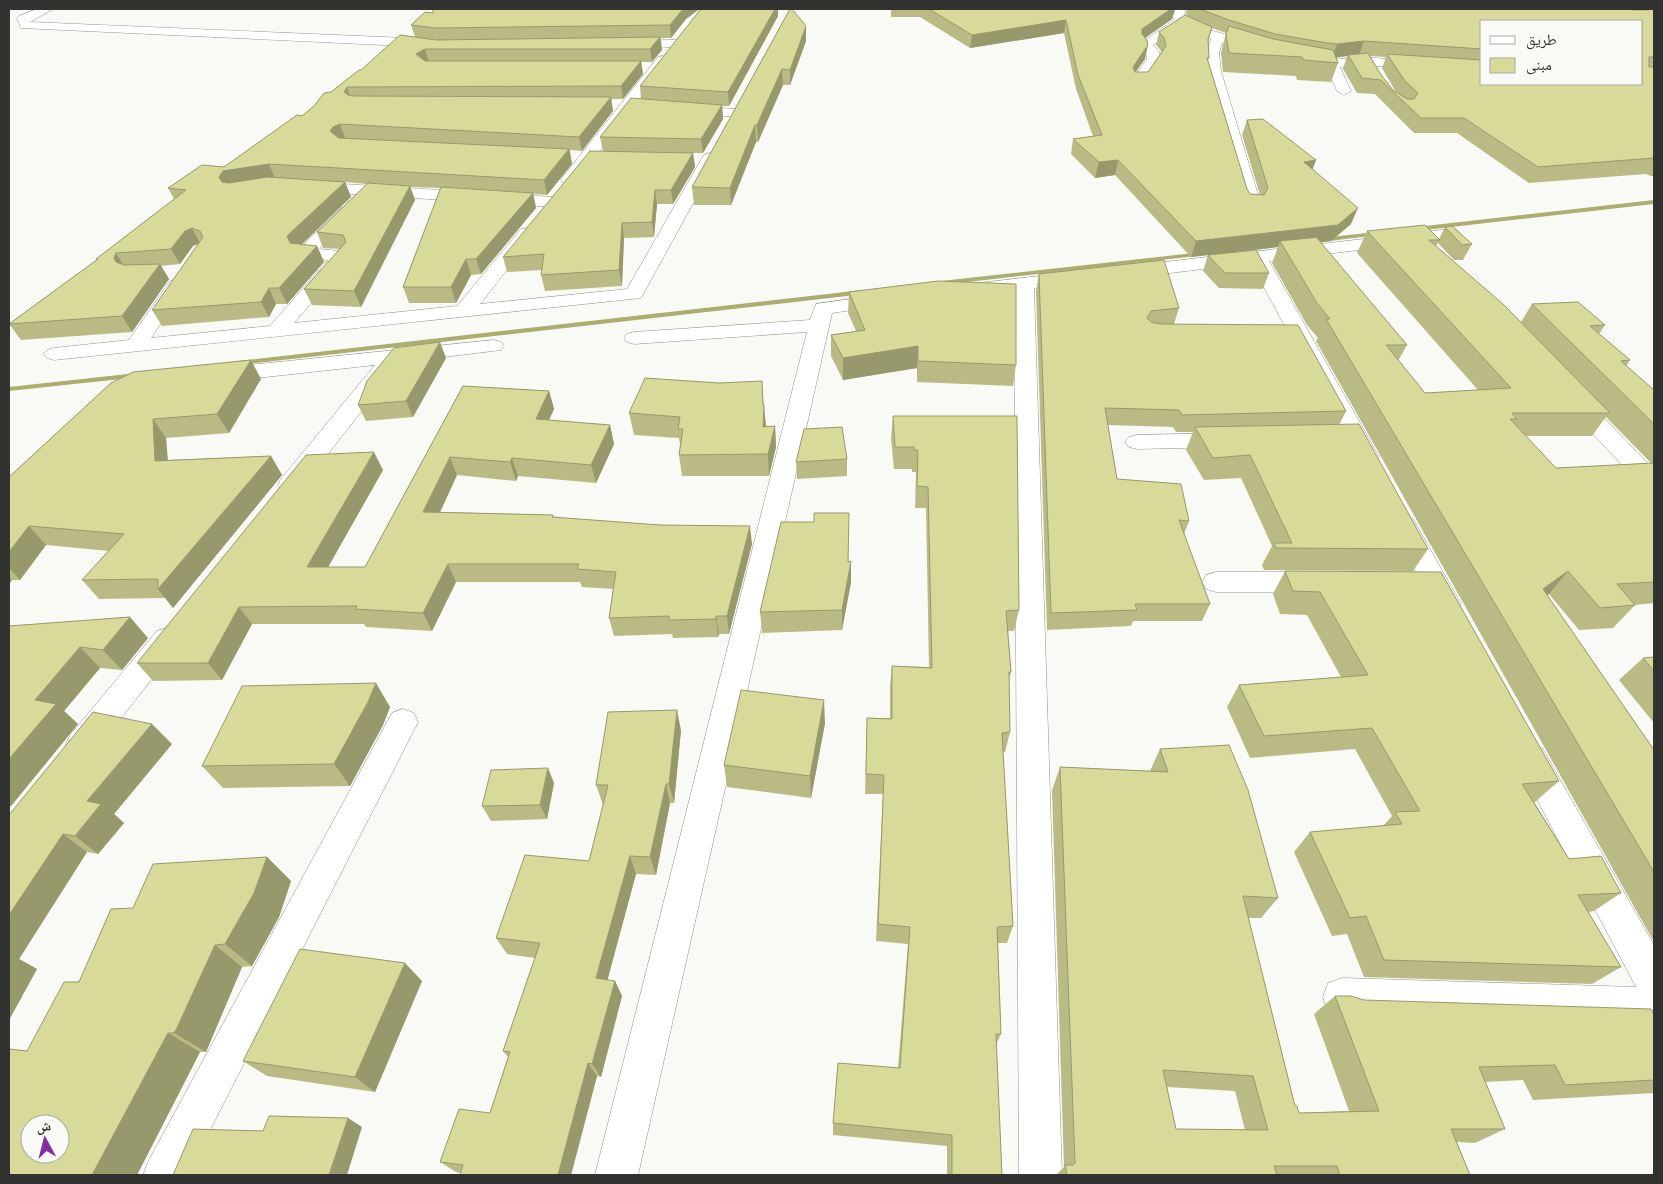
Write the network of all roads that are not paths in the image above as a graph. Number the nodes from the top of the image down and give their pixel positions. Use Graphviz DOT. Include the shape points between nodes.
graph roads {
  1 [pos="47,9"];
  2 [pos="1181,15"];
  3 [pos="686,31"];
  4 [pos="1218,37"];
  5 [pos="676,44"];
  6 [pos="608,45"];
  7 [pos="444,47"];
  8 [pos="1268,52"];
  9 [pos="1286,55"];
  10 [pos="1332,64"];
  11 [pos="636,68"];
  12 [pos="656,68"];
  13 [pos="1480,69"];
  14 [pos="1138,82"];
  15 [pos="1344,91"];
  16 [pos="744,96"];
  17 [pos="606,105"];
  18 [pos="626,105"];
  19 [pos="646,107"];
  20 [pos="666,108"];
  21 [pos="716,141"];
  22 [pos="567,157"];
  23 [pos="586,158"];
  24 [pos="604,158"];
  25 [pos="294,186"];
  26 [pos="369,191"];
  27 [pos="552,202"];
  28 [pos="1252,205"];
  29 [pos="1451,234"];
  30 [pos="1418,238"];
  31 [pos="1257,257"];
  32 [pos="1439,259"];
  33 [pos="161,272"];
  34 [pos="1024,284"];
  35 [pos="957,292"];
  36 [pos="909,298"];
  37 [pos="464,311"];
  38 [pos="819,325"];
  39 [pos="276,331"];
  40 [pos="634,338"];
  41 [pos="135,346"];
  42 [pos="494,346"];
  43 [pos="54,354"];
  44 [pos="393,357"];
  45 [pos="198,377"];
  46 [pos="1560,385"];
  47 [pos="1246,440"];
  48 [pos="1137,442"];
  49 [pos="1379,479"];
  50 [pos="1654,484"];
  51 [pos="275,504"];
  52 [pos="1393,505"];
  53 [pos="1216,582"];
  54 [pos="1346,582"];
  55 [pos="1406,583"];
  56 [pos="1436,583"];
  57 [pos="182,620"];
  58 [pos="1459,626"];
  59 [pos="403,722"];
  60 [pos="1521,738"];
  61 [pos="64,766"];
  62 [pos="1654,982"];
  63 [pos="1342,997"];
  64 [pos="1654,1008"];
  65 [pos="164,1175"];
  66 [pos="616,1175"];
  67 [pos="1040,1175"];
  1 -- 7 [label="street" via="23,19 25,25 406,42"];
  2 -- 4 [label="street" via="1186,24"];
  2 -- 14 [label="street" via="1146,43 1154,59"];
  3 -- 5 [label="street"];
  4 -- 8 [label="street"];
  4 -- 28 [label="street" via="1212,53 1214,71"];
  5 -- 6 [label="street"];
  5 -- 12 [label="street"];
  9 -- 10 [label="street"];
  10 -- 13 [label="street" via="1359,61 1374,68"];
  10 -- 15 [label="street"];
  11 -- 12 [label="street"];
  12 -- 18 [label="street"];
  16 -- 21 [label="street"];
  17 -- 18 [label="street"];
  18 -- 19 [label="street"];
  18 -- 23 [label="street"];
  20 -- 21 [label="street"];
  21 -- 37 [label="street" via="634,294"];
  22 -- 23 [label="street"];
  23 -- 24 [label="street"];
  23 -- 27 [label="street"];
  25 -- 26 [label="street"];
  26 -- 27 [label="street"];
  26 -- 39 [label="street" via="304,253 342,256"];
  27 -- 37 [label="street"];
  29 -- 30 [label="street"];
  30 -- 31 [label="street"];
  30 -- 32 [label="street"];
  31 -- 34 [label="street"];
  31 -- 49 [label="street" via="1286,328 1346,437"];
  33 -- 41 [label="street" via="187,271"];
  34 -- 35 [label="street"];
  34 -- 67 [label="street"];
  36 -- 38 [label="street" via="823,308"];
  37 -- 39 [label="street"];
  38 -- 40 [label="street"];
  38 -- 66 [label="street"];
  39 -- 41 [label="street"];
  41 -- 43 [label="street"];
  42 -- 44 [label="street"];
  44 -- 45 [label="street"];
  44 -- 51 [label="street"];
  46 -- 50 [label="street"];
  47 -- 48 [label="street"];
  52 -- 56 [label="street"];
  53 -- 54 [label="street"];
  55 -- 56 [label="street"];
  56 -- 58 [label="street"];
  57 -- 61 [label="street"];
  59 -- 65 [label="street"];
  60 -- 62 [label="street"];
  63 -- 64 [label="street"];
}
